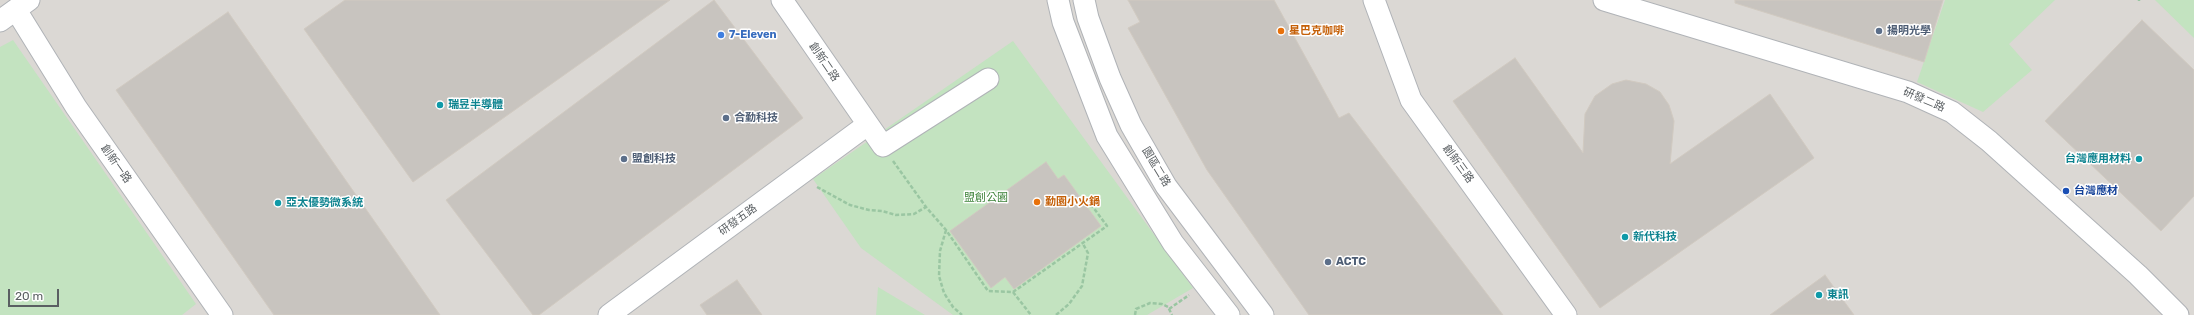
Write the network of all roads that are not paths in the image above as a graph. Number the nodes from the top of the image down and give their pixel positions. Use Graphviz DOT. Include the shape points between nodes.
graph roads {
  1 [pos="782,0"];
  2 [pos="1058,0"];
  3 [pos="1084,0"];
  4 [pos="1374,0"];
  5 [pos="1604,0"];
  6 [pos="15,10"];
  7 [pos="988,80"];
  8 [pos="867,125"];
  9 [pos="222,315"];
  10 [pos="609,315"];
  11 [pos="1228,315"];
  12 [pos="1264,315"];
  13 [pos="1566,315"];
  14 [pos="2178,315"];
  1 -- 8 [label="street, 創新二路"];
  2 -- 11 [label="street" via="1066,29 1107,136 1173,243"];
  3 -- 12 [label="street, 園區二路" via="1110,78 1135,132 1166,186"];
  4 -- 13 [label="street, 創新三路" via="1411,100"];
  5 -- 14 [label="street, 研發二路" via="1908,92 1952,112 1989,140 2138,274"];
  6 -- 9 [label="street, 創新一路" via="76,106"];
  7 -- 8 [label="street, 創新二路" via="883,146"];
  8 -- 10 [label="street, 研發五路"];
}
